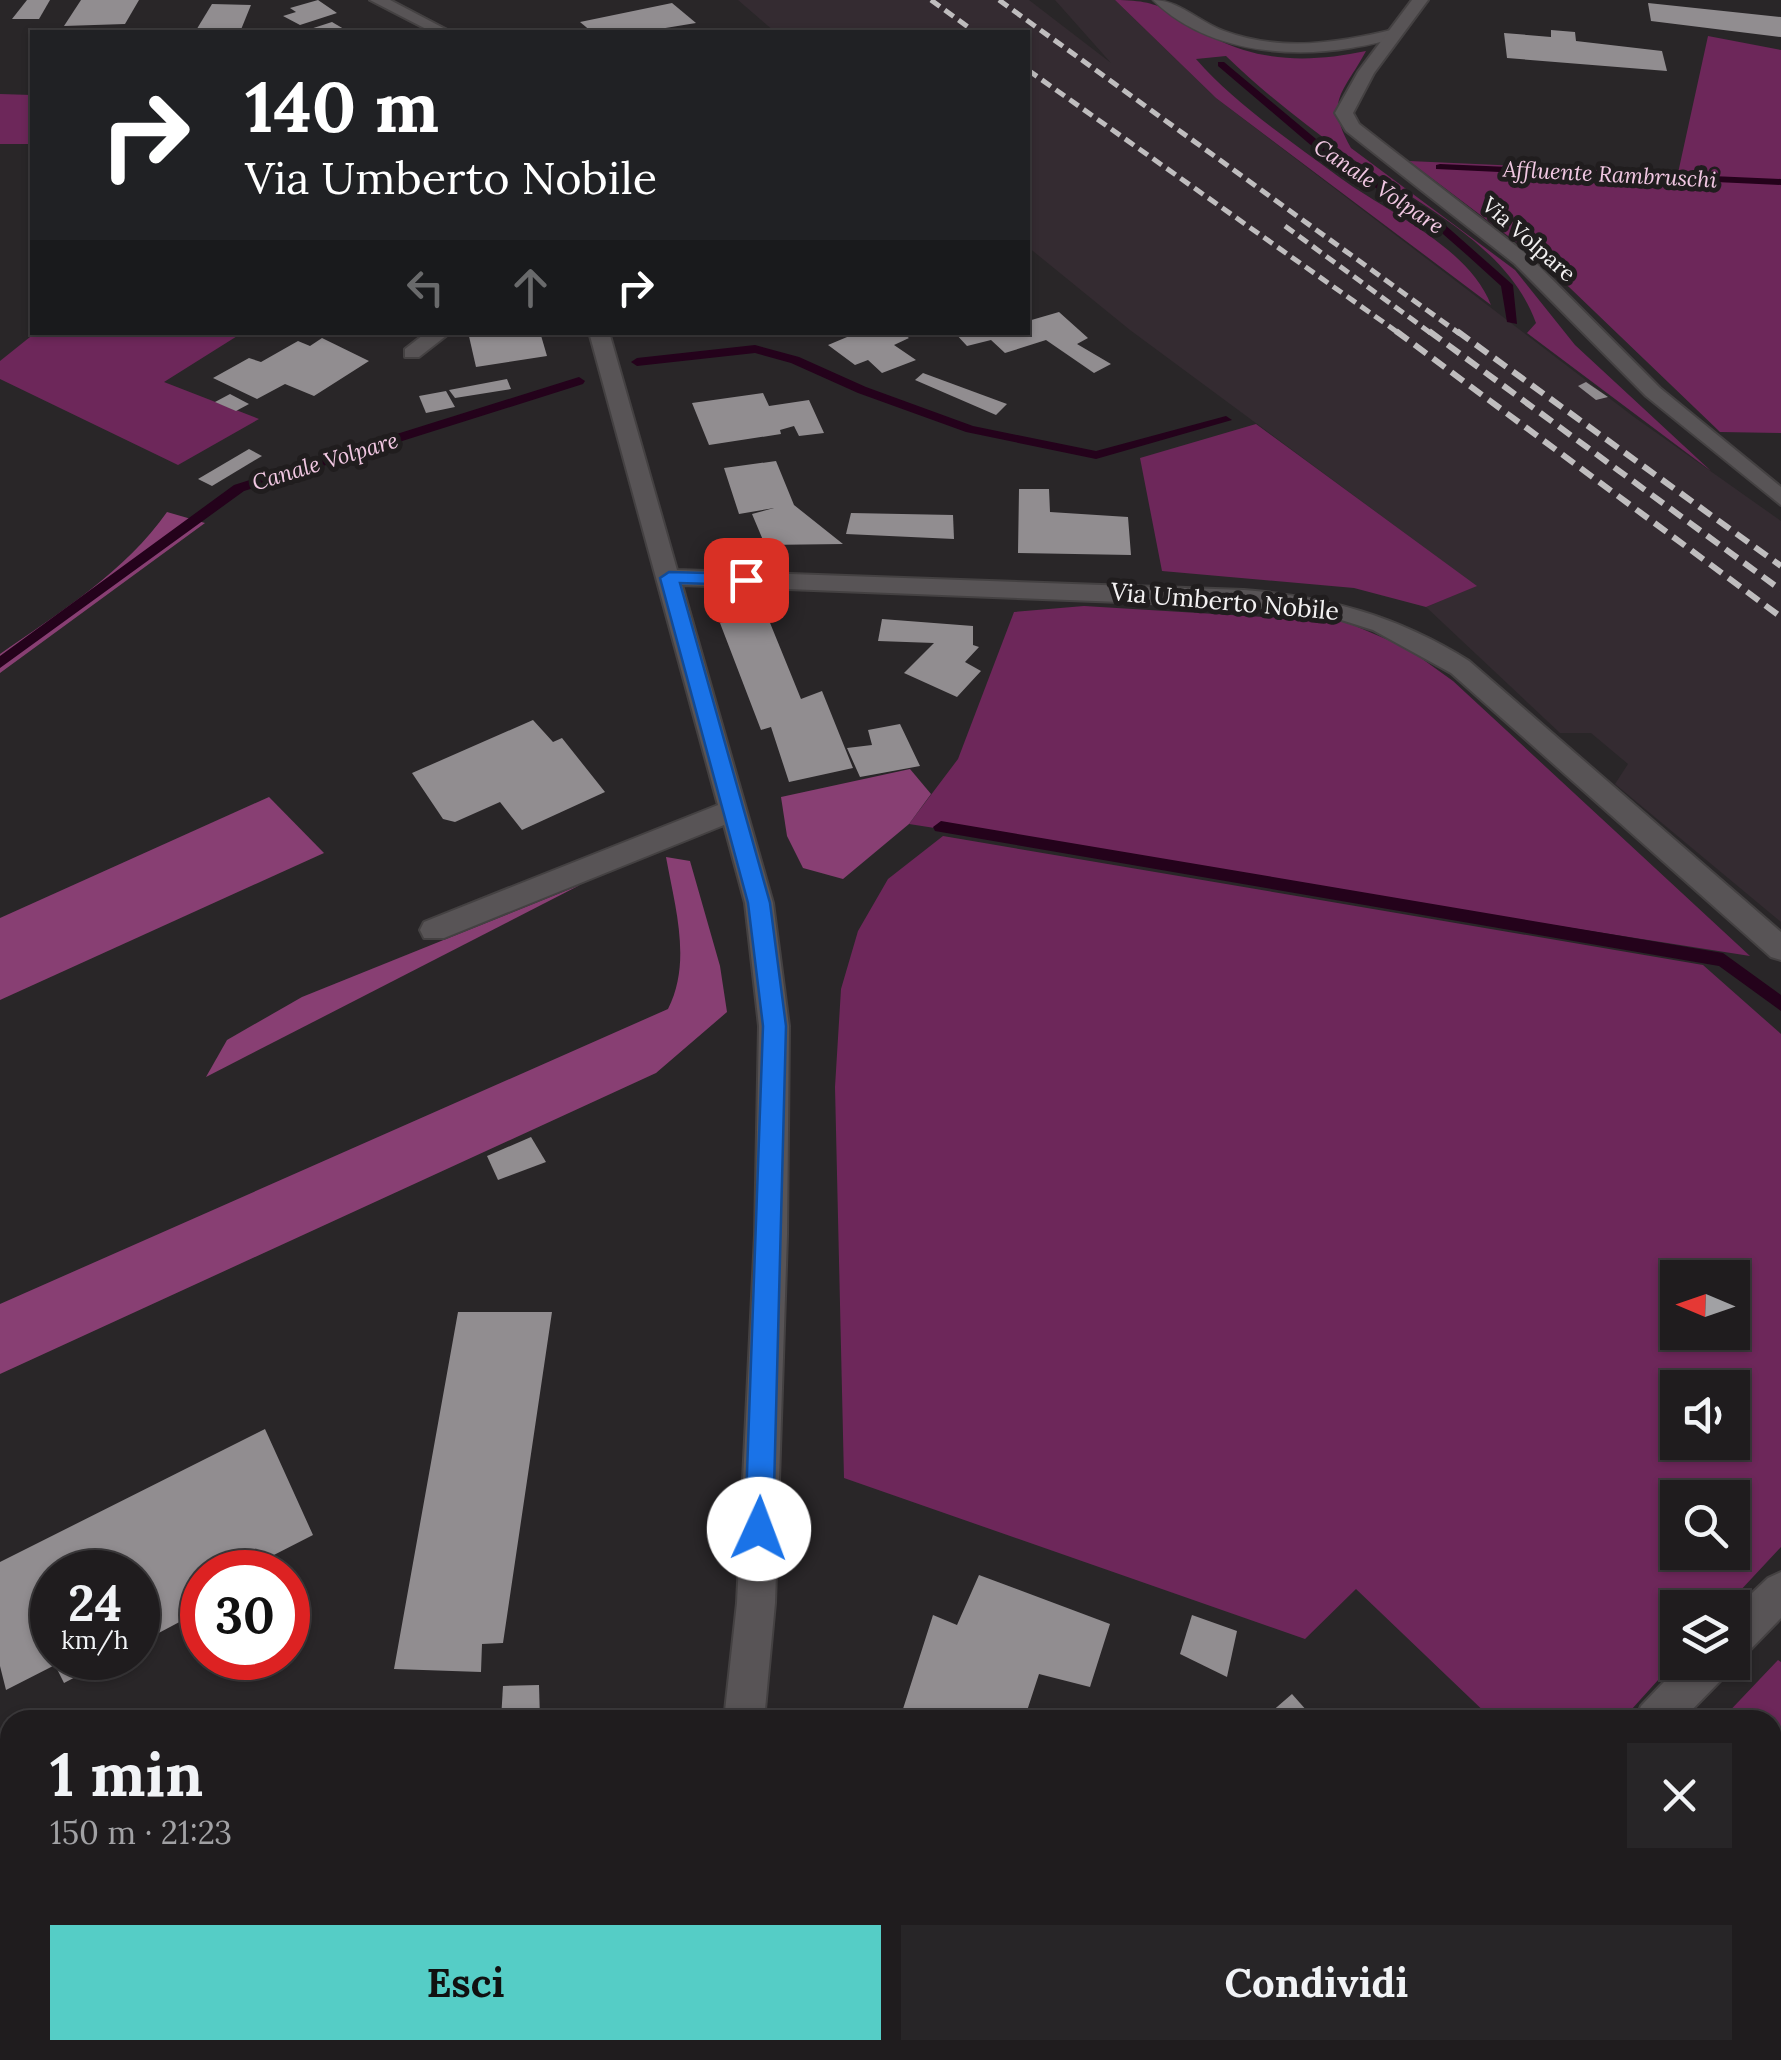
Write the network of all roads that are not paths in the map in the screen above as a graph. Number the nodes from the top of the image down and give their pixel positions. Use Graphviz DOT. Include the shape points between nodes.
graph roads {
  1 [pos="378,0"];
  2 [pos="1160,0"];
  3 [pos="1420,0"];
  4 [pos="440,30"];
  5 [pos="1395,33"];
  6 [pos="437,335"];
  7 [pos="600,335"];
  8 [pos="412,353"];
  9 [pos="1781,498"];
  10 [pos="669,578"];
  11 [pos="731,811"];
  12 [pos="434,930"];
  13 [pos="1781,948"];
  14 [pos="1781,1590"];
  15 [pos="1750,1622"];
  16 [pos="1694,1680"];
  17 [pos="745,1710"];
  18 [pos="1665,1710"];
  1 -- 4 [label="street"];
  2 -- 5 [label="lane" via="1245,45 1325,50"];
  3 -- 5 [label="street, Via Volpare"];
  5 -- 9 [label="street, Via Volpare" via="1344,113 1352,127 1522,260 1653,392"];
  6 -- 8 [label="street"];
  7 -- 10 [label="street"];
  10 -- 11 [label="street"];
  10 -- 13 [label="street, Via Umberto Nobile" via="1244,598 1359,613 1460,666"];
  11 -- 12 [label="street"];
  11 -- 17 [label="street" via="759,903 774,1026 772,1235"];
  14 -- 15 [label="street"];
  16 -- 18 [label="street"];
}
